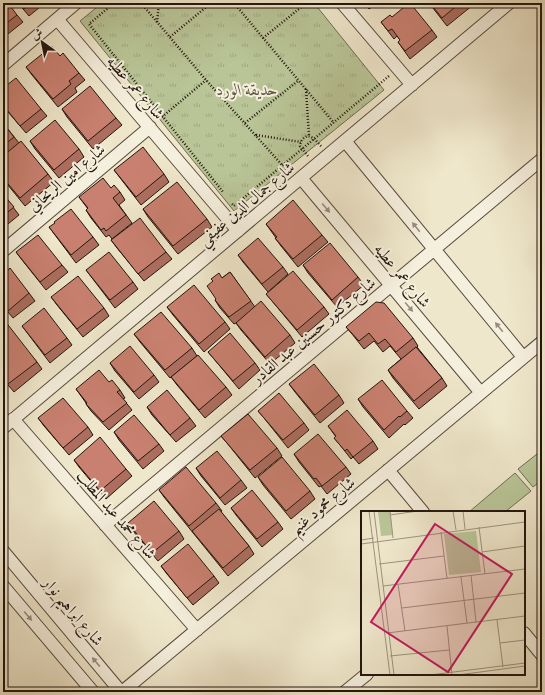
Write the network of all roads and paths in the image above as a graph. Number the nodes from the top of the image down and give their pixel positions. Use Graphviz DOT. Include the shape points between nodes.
graph roads {
  1 [pos="76,3"];
  2 [pos="114,3"];
  3 [pos="141,3"];
  4 [pos="159,3"];
  5 [pos="211,3"];
  6 [pos="234,3"];
  7 [pos="342,3"];
  8 [pos="510,3"];
  9 [pos="305,4"];
  10 [pos="57,19"];
  11 [pos="157,22"];
  12 [pos="170,37"];
  13 [pos="263,38"];
  14 [pos="3,65"];
  15 [pos="398,69"];
  16 [pos="206,80"];
  17 [pos="299,80"];
  18 [pos="412,85"];
  19 [pos="306,89"];
  20 [pos="162,117"];
  21 [pos="334,122"];
  22 [pos="245,123"];
  23 [pos="150,127"];
  24 [pos="255,135"];
  25 [pos="309,136"];
  26 [pos="315,140"];
  27 [pos="345,141"];
  28 [pos="301,142"];
  29 [pos="302,150"];
  30 [pos="329,154"];
  31 [pos="542,159"];
  32 [pos="316,165"];
  33 [pos="283,166"];
  34 [pos="301,178"];
  35 [pos="224,194"];
  36 [pos="229,200"];
  37 [pos="238,231"];
  38 [pos="434,249"];
  39 [pos="3,250"];
  40 [pos="391,285"];
  41 [pos="542,342"];
  42 [pos="524,357"];
  43 [pos="481,393"];
  44 [pos="14,419"];
  45 [pos="3,428"];
  46 [pos="388,470"];
  47 [pos="422,511"];
  48 [pos="105,525"];
  49 [pos="3,551"];
  50 [pos="3,586"];
  51 [pos="197,630"];
  52 [pos="525,634"];
  53 [pos="542,654"];
  54 [pos="366,675"];
  55 [pos="93,692"];
  56 [pos="122,692"];
  57 [pos="345,692"];
  1 -- 10 [label="street"];
  2 -- 20 [label="path" via="89,24"];
  3 -- 11 [label="path"];
  4 -- 11 [label="path"];
  5 -- 12 [label="path"];
  6 -- 13 [label="path"];
  7 -- 15 [label="street"];
  8 -- 18 [label="street, شارع جمال الدين عفيفي"];
  9 -- 13 [label="path"];
  10 -- 14 [label="street"];
  10 -- 23 [label="street, شارع عمر عطيه"];
  11 -- 12 [label="path"];
  12 -- 16 [label="path"];
  13 -- 17 [label="path"];
  15 -- 18 [label="street"];
  15 -- 21 [label="path"];
  16 -- 20 [label="path"];
  16 -- 22 [label="path"];
  17 -- 19 [label="path"];
  17 -- 22 [label="path"];
  18 -- 27 [label="street, شارع جمال الدين عفيفي"];
  19 -- 21 [label="path"];
  19 -- 25 [label="path"];
  20 -- 35 [label="path"];
  21 -- 26 [label="path"];
  22 -- 24 [label="path"];
  23 -- 37 [label="street, شارع عمر عطيه"];
  23 -- 39 [label="street, شارع امين الريحاني"];
  24 -- 28 [label="path"];
  24 -- 33 [label="path"];
  25 -- 26 [label="path"];
  25 -- 28 [label="path"];
  26 -- 29 [label="path"];
  26 -- 30 [label="path"];
  27 -- 30 [label="street, شارع جمال الدين عفيفي"];
  38 -- 27 [label="street, one-way"];
  28 -- 29 [label="path"];
  29 -- 32 [label="path"];
  29 -- 33 [label="path"];
  30 -- 32 [label="street, شارع جمال الدين عفيفي"];
  31 -- 38 [label="street, شارع دكتور حسنين عبد القادر"];
  32 -- 34 [label="street, شارع جمال الدين عفيفي"];
  33 -- 36 [label="path" via="234,206"];
  34 -- 37 [label="street, شارع جمال الدين عفيفي"];
  34 -- 40 [label="street, شارع عمر عطيه, one-way"];
  37 -- 44 [label="street, شارع جمال الدين عفيفي"];
  38 -- 40 [label="street, شارع دكتور حسنين عبد القادر"];
  42 -- 38 [label="street, one-way"];
  40 -- 43 [label="street, شارع عمر عطيه, one-way"];
  40 -- 48 [label="street, شارع دكتور حسنين عبد القادر"];
  41 -- 42 [label="street, شارع محمود غنيم"];
  42 -- 43 [label="street, شارع محمود غنيم"];
  43 -- 46 [label="street, شارع محمود غنيم"];
  44 -- 45 [label="street, شارع جمال الدين عفيفي"];
  44 -- 48 [label="street, شارع محمد عبد المطلب"];
  46 -- 47 [label="street"];
  46 -- 51 [label="street, شارع محمود غنيم"];
  48 -- 51 [label="street, شارع محمد عبد المطلب"];
  56 -- 49 [label="street, شارع ابراهيم نوار, one-way"];
  50 -- 55 [label="street, one-way"];
  51 -- 56 [label="street, شارع محمود غنيم"];
  52 -- 53 [label="street"];
  54 -- 57 [label="street"];
}
